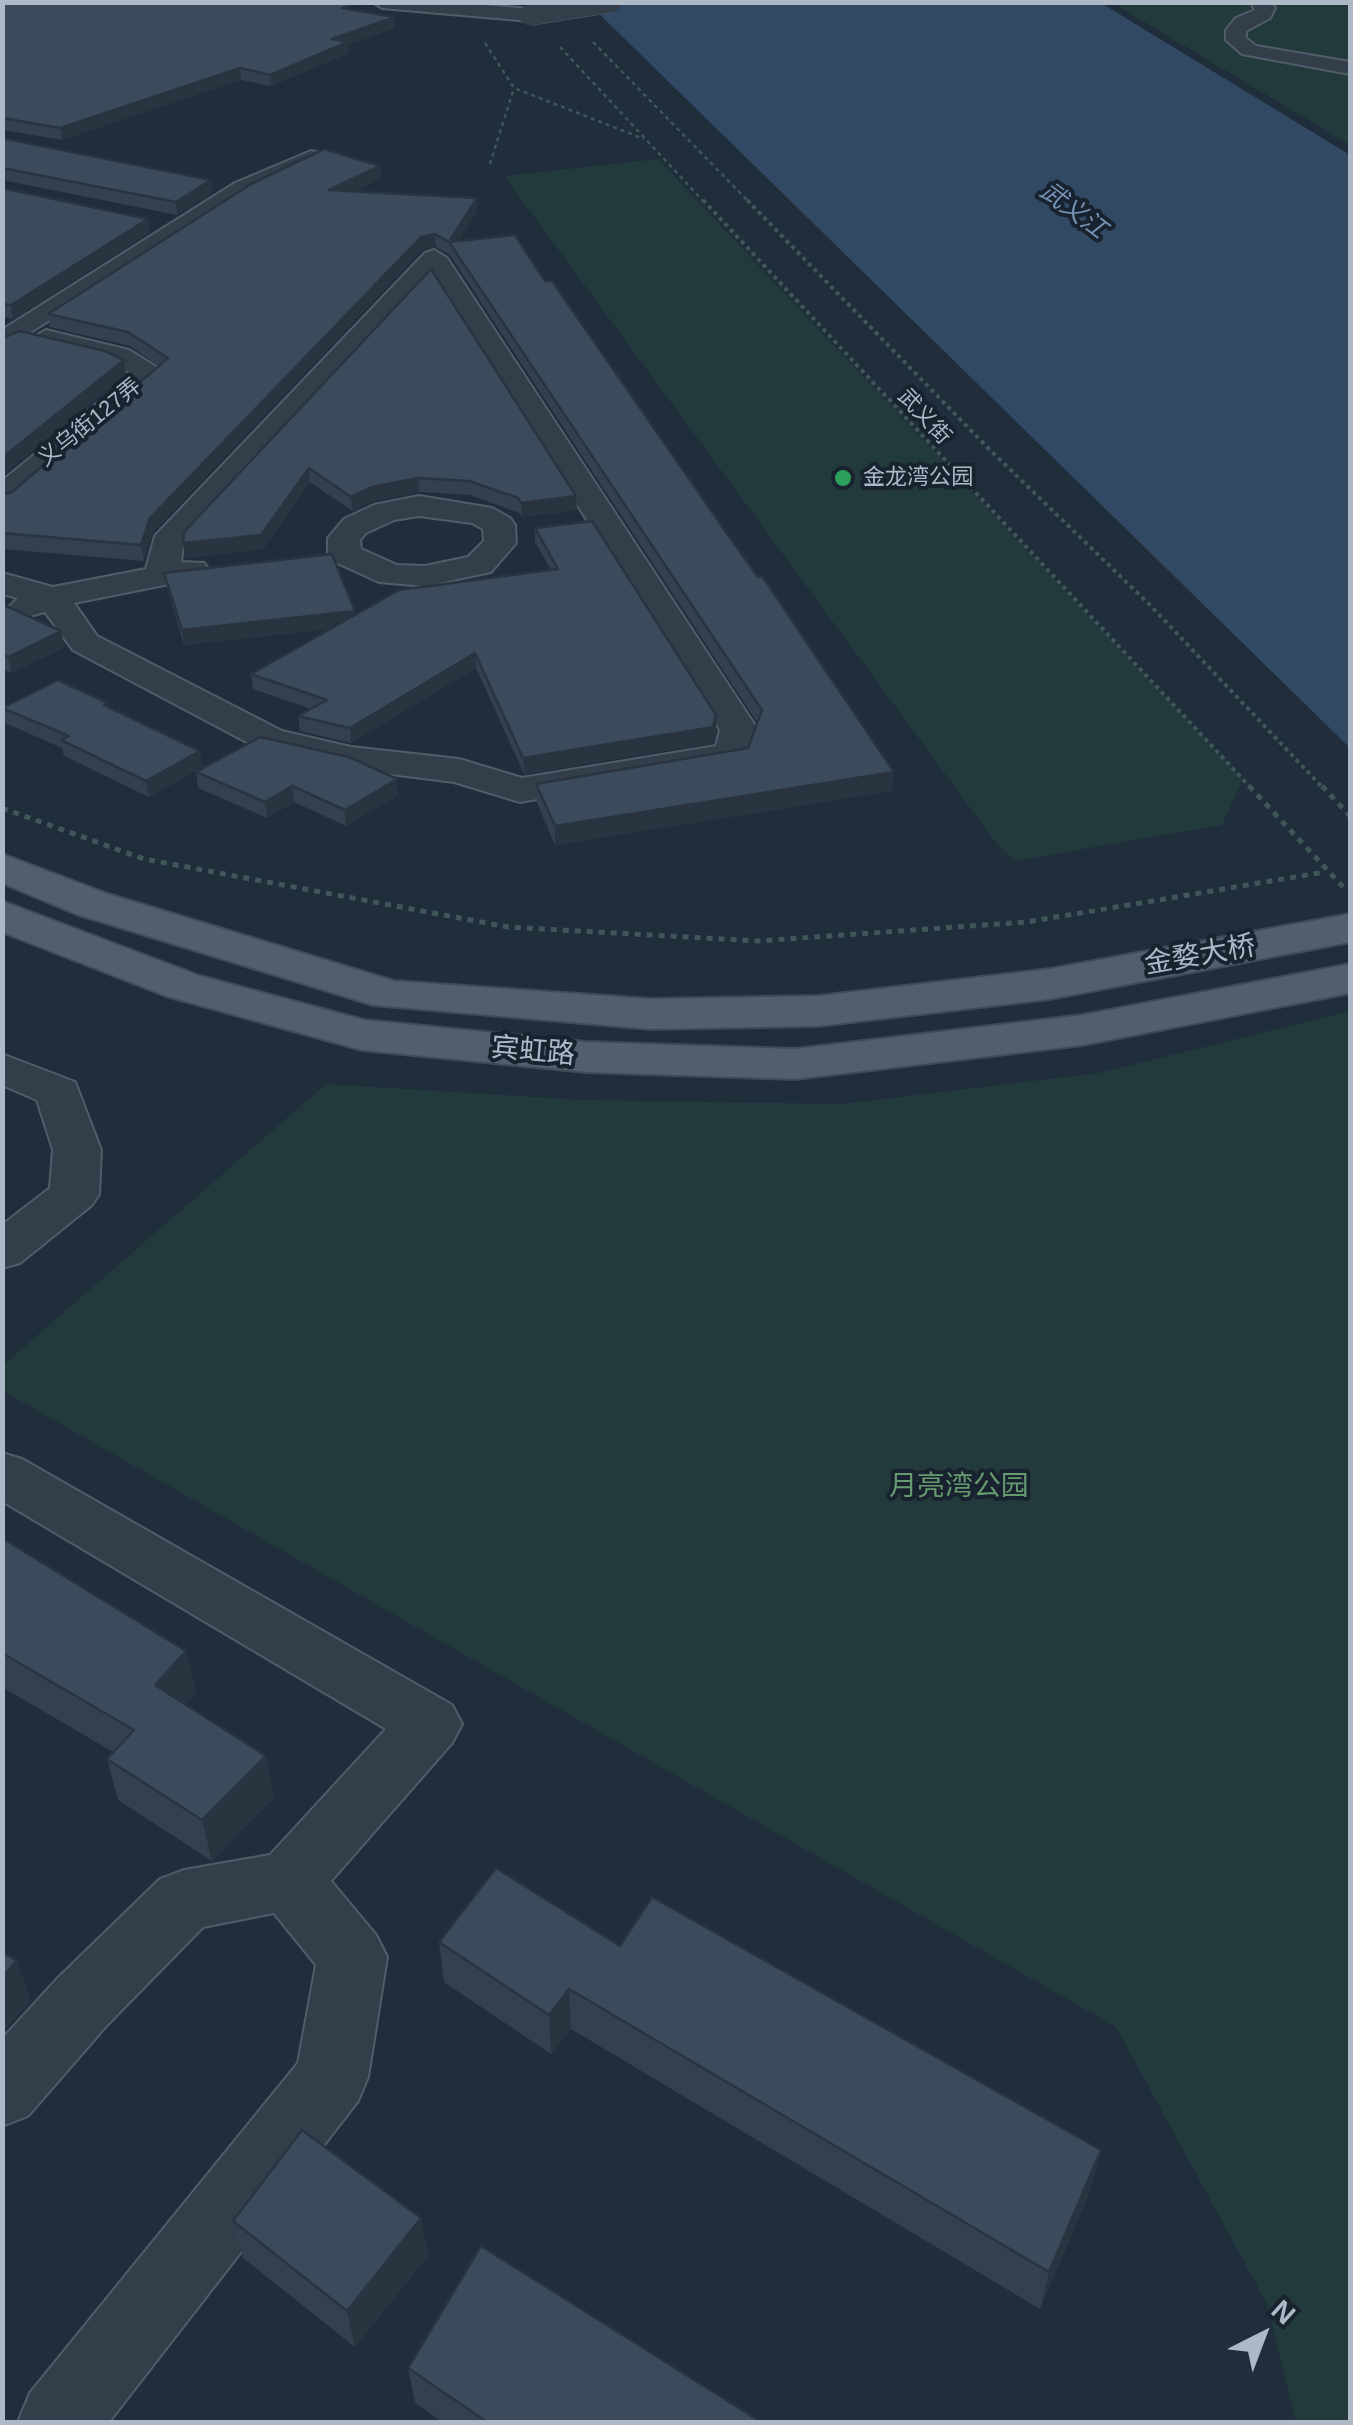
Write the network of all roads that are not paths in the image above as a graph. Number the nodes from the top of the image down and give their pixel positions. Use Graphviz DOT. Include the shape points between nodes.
graph roads {
  1 [pos="382,2"];
  2 [pos="611,2"];
  3 [pos="1260,2"];
  4 [pos="1350,68"];
  5 [pos="325,152"];
  6 [pos="205,180"];
  7 [pos="243,188"];
  8 [pos="148,220"];
  9 [pos="185,228"];
  10 [pos="8,334"];
  11 [pos="2,498"];
  12 [pos="603,520"];
  13 [pos="568,524"];
  14 [pos="534,529"];
  15 [pos="500,533"];
  16 [pos="345,554"];
  17 [pos="308,558"];
  18 [pos="217,568"];
  19 [pos="162,574"];
  20 [pos="2,584"];
  21 [pos="52,597"];
  22 [pos="2,615"];
  23 [pos="2,868"];
  24 [pos="2,915"];
  25 [pos="1350,928"];
  26 [pos="1350,979"];
  27 [pos="1050,984"];
  28 [pos="1083,1030"];
  29 [pos="2,1068"];
  30 [pos="2,1252"];
  31 [pos="2,1474"];
  32 [pos="289,1881"];
  33 [pos="2,2092"];
  34 [pos="59,2422"];
  1 -- 2 [label="street, bridge" via="530,15"];
  3 -- 4 [label="street" via="1263,14 1236,30 1236,40 1249,50"];
  5 -- 7 [label="street"];
  6 -- 7 [label="street"];
  7 -- 9 [label="street"];
  8 -- 9 [label="street"];
  9 -- 10 [label="street"];
  10 -- 11 [label="street, 义乌街127弄" via="119,356 152,373"];
  12 -- 13 [label="street"];
  12 -- 19 [label="street" via="434,258 167,543"];
  12 -- 21 [label="street" via="739,730 733,755 520,790 459,771 269,740 86,643"];
  14 -- 15 [label="street"];
  15 -- 16 [label="street" via="500,543 479,565 454,572 391,575"];
  15 -- 16 [label="street" via="500,526 481,516 420,506 356,526 344,538"];
  16 -- 17 [label="street"];
  18 -- 19 [label="street"];
  19 -- 21 [label="street"];
  20 -- 21 [label="street"];
  21 -- 22 [label="street"];
  23 -- 27 [label="main road, 宾虹路" via="92,904 390,995 651,1014 818,1011"];
  24 -- 28 [label="main road, 宾虹路" via="183,986 380,1037 586,1057 795,1064"];
  25 -- 27 [label="main road, 金婺大桥"];
  26 -- 28 [label="main road, 金婺大桥"];
  29 -- 30 [label="street" via="58,1092 77,1150 74,1194"];
  31 -- 32 [label="street" via="430,1724"];
  32 -- 33 [label="street" via="184,1900"];
  32 -- 34 [label="street" via="352,1957 332,2077"];
}
